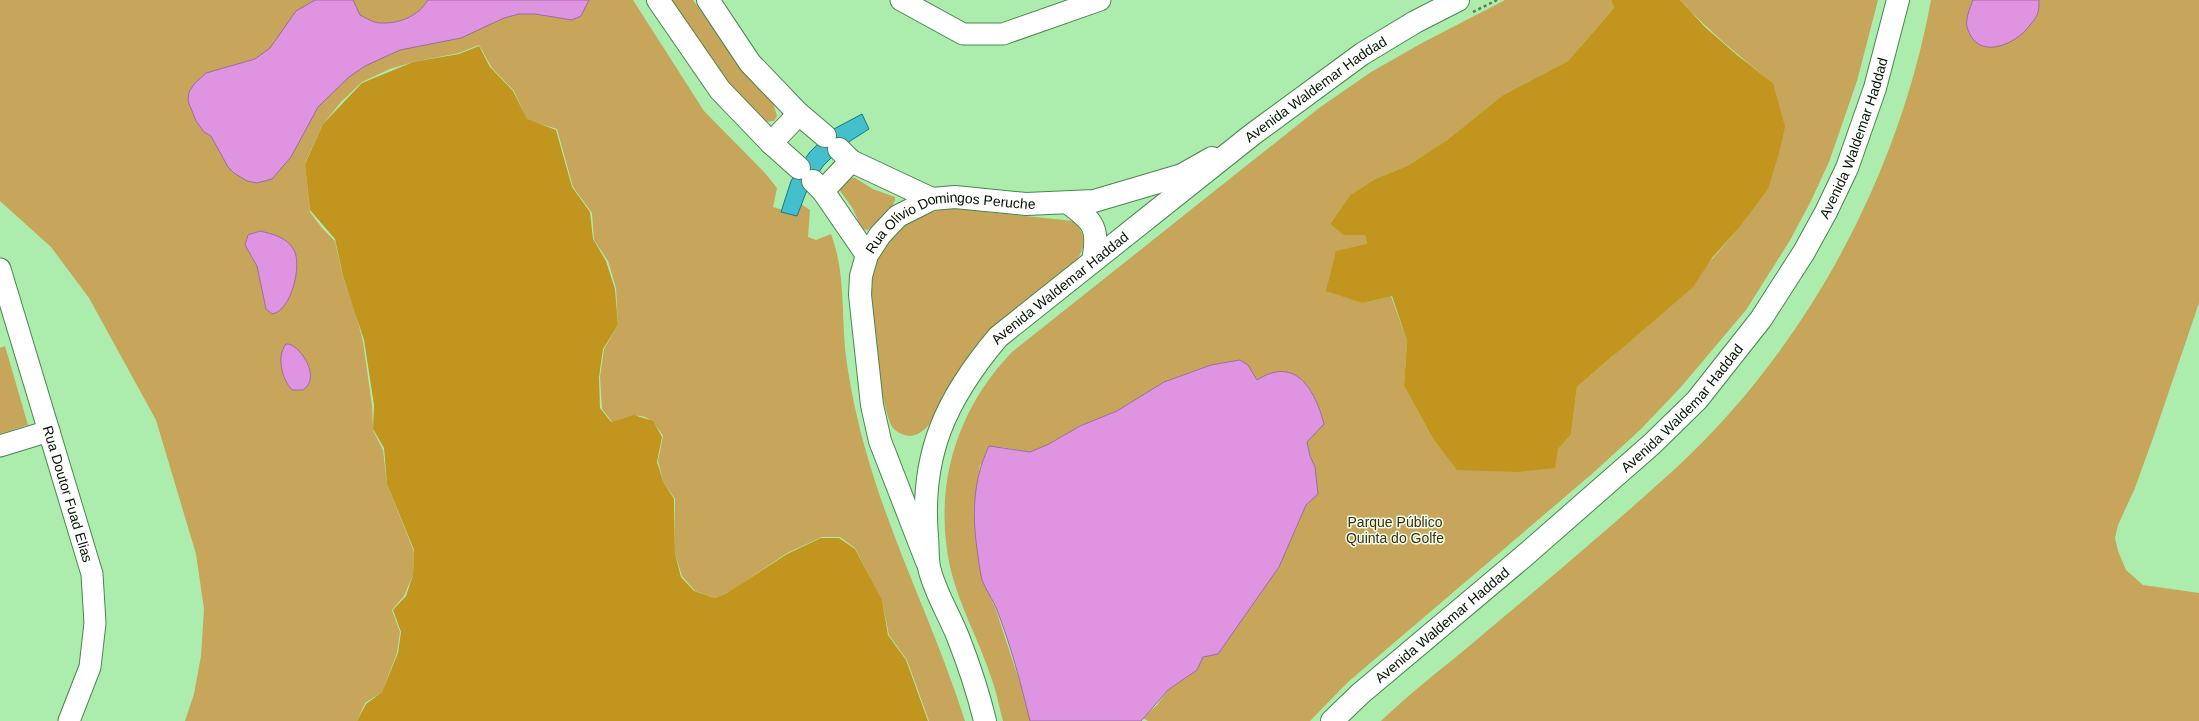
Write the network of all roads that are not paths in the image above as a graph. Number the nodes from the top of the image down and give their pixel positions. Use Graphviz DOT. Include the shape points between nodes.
graph roads {
  1 [pos="658,0"];
  2 [pos="708,0"];
  3 [pos="901,0"];
  4 [pos="1100,0"];
  5 [pos="1898,0"];
  6 [pos="1463,7"];
  7 [pos="799,114"];
  8 [pos="1253,134"];
  9 [pos="771,143"];
  10 [pos="838,149"];
  11 [pos="812,180"];
  12 [pos="932,199"];
  13 [pos="1068,203"];
  14 [pos="867,255"];
  15 [pos="1093,261"];
  16 [pos="0,268"];
  17 [pos="8,327"];
  18 [pos="48,431"];
  19 [pos="0,446"];
  20 [pos="929,567"];
  21 [pos="69,721"];
  22 [pos="985,721"];
  23 [pos="1332,721"];
  1 -- 9 [label="main road" via="720,90"];
  2 -- 7 [label="main road" via="750,63"];
  3 -- 4 [label="street" via="964,34 1004,34"];
  5 -- 23 [label="main road, Avenida Waldemar Haddad" via="1875,88 1847,168 1804,252 1756,325 1697,400 1652,444 1360,694"];
  6 -- 8 [label="main road, Avenida Waldemar Haddad" via="1414,22 1362,54"];
  7 -- 9 [label="main road"];
  7 -- 10 [label="main road"];
  8 -- 13 [label="main road, Rua Olívio Domingos Peruche" via="1182,176 1094,201"];
  8 -- 15 [label="main road, Avenida Waldemar Haddad"];
  9 -- 11 [label="main road"];
  10 -- 11 [label="main road"];
  10 -- 12 [label="main road"];
  11 -- 14 [label="main road"];
  12 -- 13 [label="main road, Rua Olívio Domingos Peruche" via="955,197 1026,204"];
  12 -- 14 [label="main road, Rua Olívio Domingos Peruche" via="898,216"];
  13 -- 15 [label="main road" via="1086,216 1095,228 1097,241"];
  14 -- 20 [label="main road, Rua Olívio Domingos Peruche" via="861,276 860,295 872,405 880,441"];
  15 -- 20 [label="main road, Avenida Waldemar Haddad" via="998,337 978,362 944,416 933,447 927,487 925,517"];
  16 -- 17 [label="street, Rua Doutor Fuad Elias"];
  17 -- 18 [label="street, Rua Doutor Fuad Elias"];
  18 -- 19 [label="street"];
  18 -- 21 [label="street, Rua Doutor Fuad Elias" via="92,574 94,623 90,668"];
  20 -- 22 [label="main road, Avenida Waldemar Haddad" via="976,687"];
}
